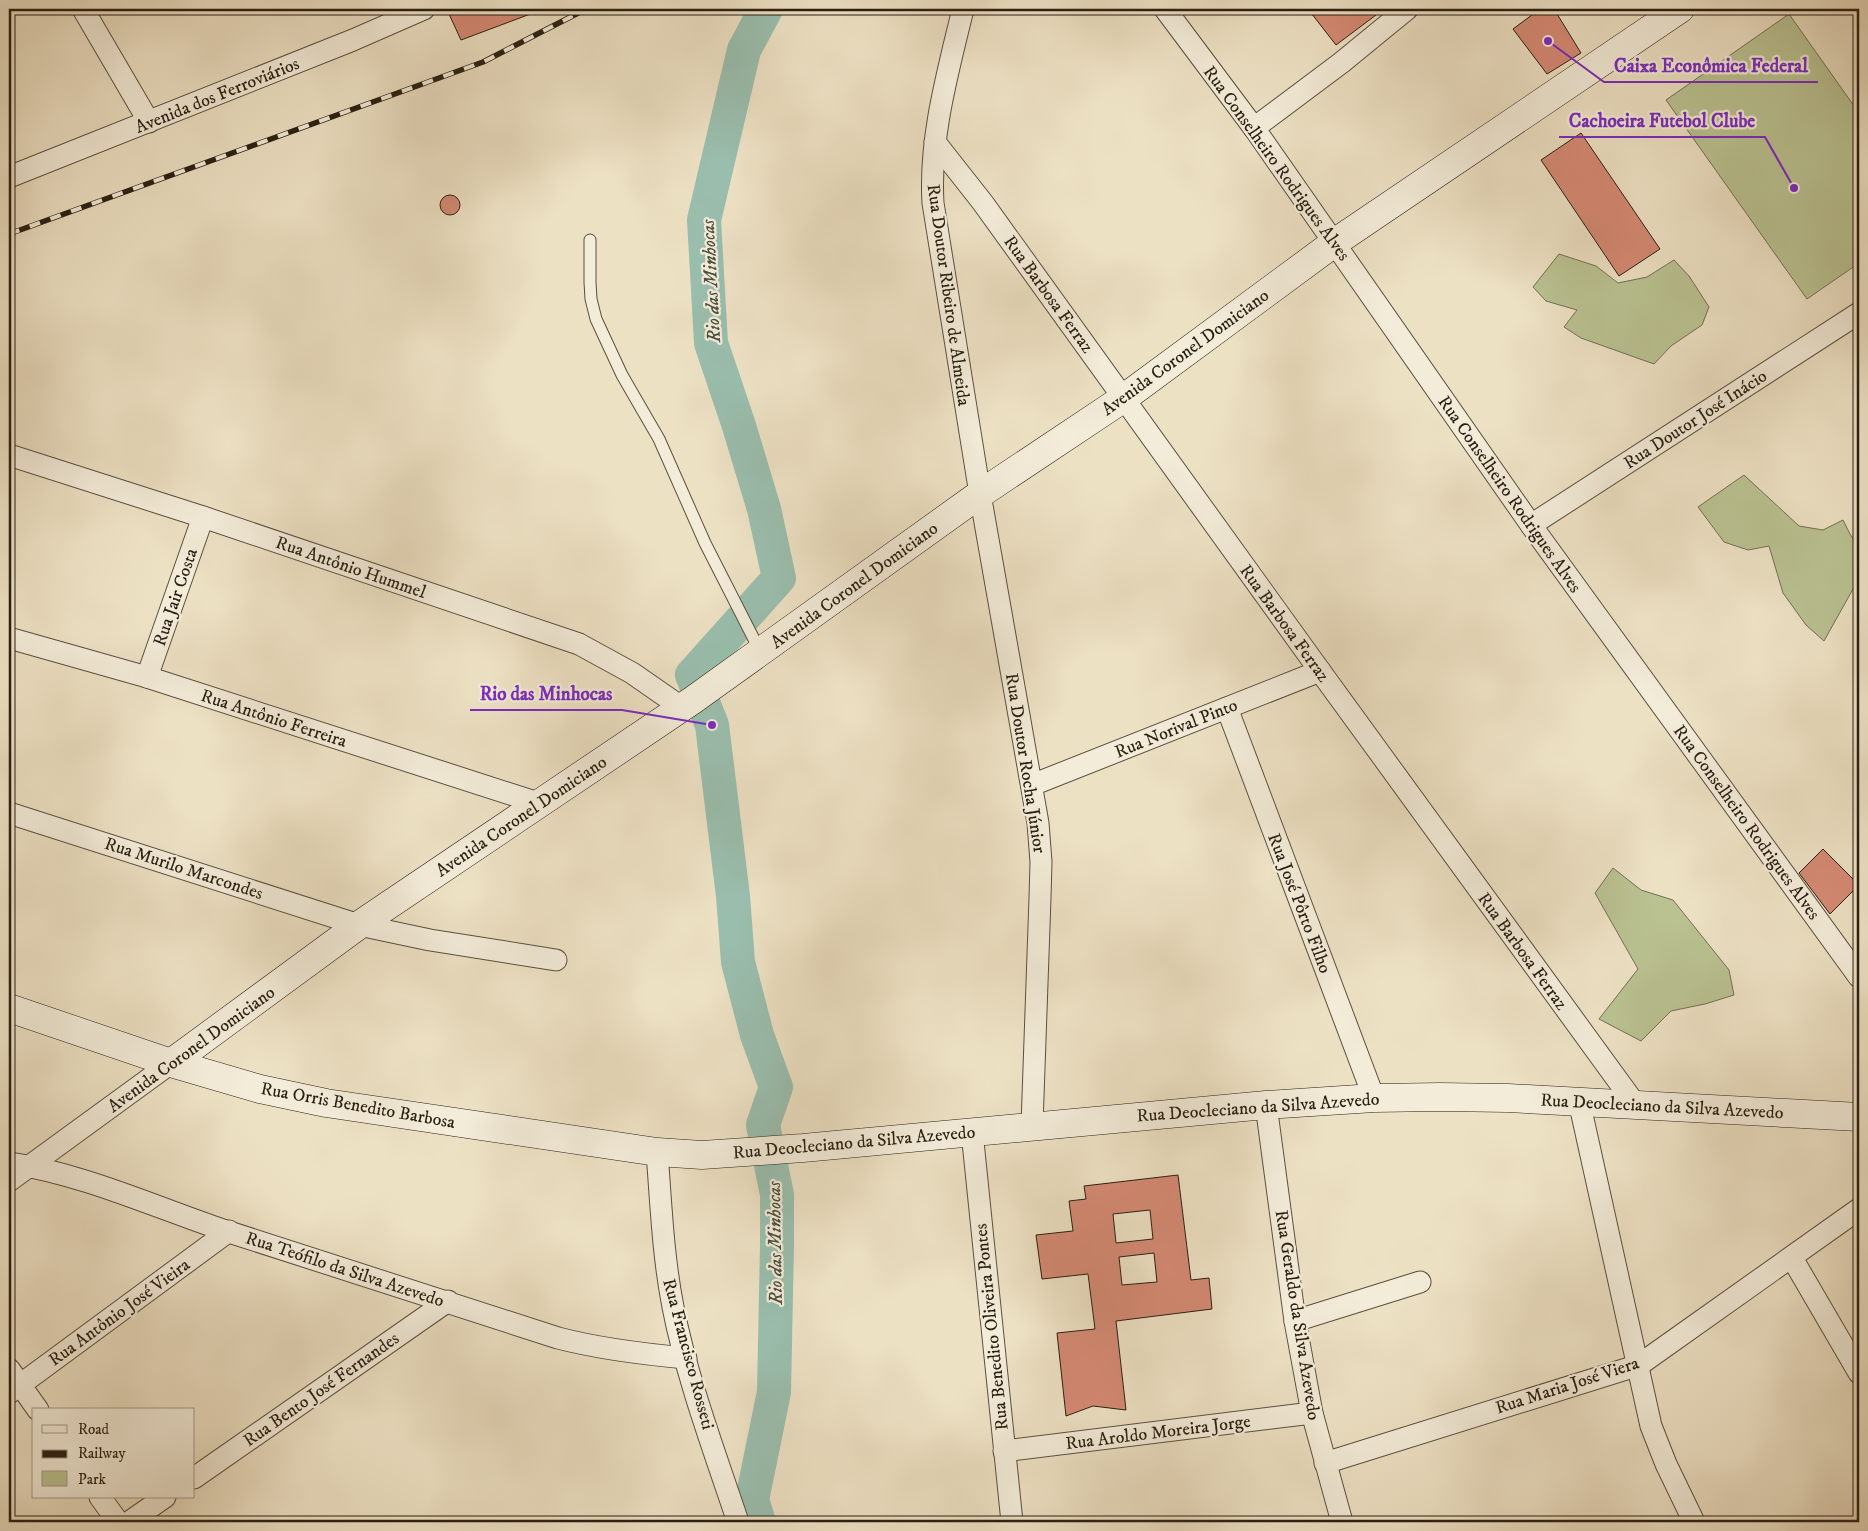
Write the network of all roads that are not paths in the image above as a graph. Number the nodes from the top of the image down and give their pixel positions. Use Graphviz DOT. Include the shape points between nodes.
graph roads {
  1 [pos="83,9"];
  2 [pos="424,9"];
  3 [pos="963,9"];
  4 [pos="1165,9"];
  5 [pos="1407,9"];
  6 [pos="1680,9"];
  7 [pos="149,122"];
  8 [pos="1254,128"];
  9 [pos="935,142"];
  10 [pos="9,177"];
  11 [pos="590,240"];
  12 [pos="1334,243"];
  13 [pos="1859,314"];
  14 [pos="1124,398"];
  15 [pos="9,455"];
  16 [pos="980,494"];
  17 [pos="203,517"];
  18 [pos="1531,525"];
  19 [pos="9,638"];
  20 [pos="760,652"];
  21 [pos="1320,671"];
  22 [pos="147,678"];
  23 [pos="687,704"];
  24 [pos="1227,708"];
  25 [pos="1032,785"];
  26 [pos="538,803"];
  27 [pos="9,813"];
  28 [pos="359,925"];
  29 [pos="556,960"];
  30 [pos="1859,977"];
  31 [pos="9,1008"];
  32 [pos="171,1063"];
  33 [pos="1374,1098"];
  34 [pos="1579,1101"];
  35 [pos="1635,1104"];
  36 [pos="1266,1105"];
  37 [pos="1859,1117"];
  38 [pos="1032,1125"];
  39 [pos="972,1132"];
  40 [pos="657,1152"];
  41 [pos="9,1162"];
  42 [pos="32,1166"];
  43 [pos="9,1182"];
  44 [pos="1859,1209"];
  45 [pos="229,1231"];
  46 [pos="1792,1258"];
  47 [pos="1420,1282"];
  48 [pos="448,1301"];
  49 [pos="1295,1321"];
  50 [pos="686,1358"];
  51 [pos="1639,1364"];
  52 [pos="1859,1373"];
  53 [pos="12,1382"];
  54 [pos="36,1408"];
  55 [pos="1312,1413"];
  56 [pos="1004,1451"];
  57 [pos="1325,1463"];
  58 [pos="195,1477"];
  59 [pos="101,1498"];
  60 [pos="164,1498"];
  61 [pos="118,1522"];
  62 [pos="129,1522"];
  63 [pos="738,1522"];
  64 [pos="1012,1522"];
  65 [pos="1342,1522"];
  66 [pos="1694,1522"];
  1 -- 7 [label="street"];
  2 -- 7 [label="street, Avenida dos Ferroviários"];
  3 -- 9 [label="street, Rua Doutor Ribeiro de Almeida"];
  4 -- 8 [label="street, Rua Conselheiro Rodrigues Alves"];
  5 -- 8 [label="street"];
  6 -- 12 [label="main road, Avenida Coronel Domiciano"];
  7 -- 10 [label="street, Avenida dos Ferroviários"];
  8 -- 12 [label="street, Rua Conselheiro Rodrigues Alves"];
  9 -- 14 [label="street, Rua Barbosa Ferraz"];
  9 -- 16 [label="street, Rua Doutor Ribeiro de Almeida" via="933,203"];
  11 -- 20 [label="lane" via="590,282 596,319 622,375 659,439 705,543"];
  12 -- 14 [label="main road, Avenida Coronel Domiciano"];
  12 -- 18 [label="street, Rua Conselheiro Rodrigues Alves"];
  13 -- 18 [label="street, Rua Doutor José Inácio"];
  14 -- 16 [label="main road, Avenida Coronel Domiciano"];
  14 -- 21 [label="street, Rua Barbosa Ferraz"];
  15 -- 17 [label="street, Rua Antônio Hummel"];
  16 -- 20 [label="main road, Avenida Coronel Domiciano"];
  16 -- 25 [label="street, Rua Doutor Rocha Júnior"];
  17 -- 22 [label="street, Rua Jair Costa"];
  17 -- 23 [label="street, Rua Antônio Hummel" via="579,644"];
  18 -- 30 [label="street, Rua Conselheiro Rodrigues Alves"];
  19 -- 22 [label="street, Rua Antônio Ferreira"];
  20 -- 23 [label="main road, Avenida Coronel Domiciano"];
  21 -- 24 [label="street, Rua Norival Pinto"];
  21 -- 35 [label="street, Rua Barbosa Ferraz"];
  22 -- 26 [label="street, Rua Antônio Ferreira"];
  23 -- 26 [label="main road, Avenida Coronel Domiciano"];
  24 -- 25 [label="street, Rua Norival Pinto"];
  24 -- 33 [label="street, Rua José Pôrto Filho"];
  25 -- 38 [label="street, Rua Doutor Rocha Júnior" via="1041,862"];
  26 -- 28 [label="main road, Avenida Coronel Domiciano"];
  27 -- 28 [label="street, Rua Murilo Marcondes"];
  28 -- 29 [label="street, Rua Murilo Marcondes"];
  28 -- 32 [label="main road, Avenida Coronel Domiciano"];
  31 -- 32 [label="main road, Rua Orris Benedito Barbosa"];
  32 -- 40 [label="main road, Rua Orris Benedito Barbosa" via="260,1089 326,1103"];
  32 -- 42 [label="street, Avenida Coronel Domiciano"];
  33 -- 34 [label="main road, Rua Deocleciano da Silva Azevedo"];
  33 -- 36 [label="main road, Rua Deocleciano da Silva Azevedo"];
  34 -- 35 [label="main road, Rua Deocleciano da Silva Azevedo"];
  34 -- 51 [label="street"];
  35 -- 37 [label="main road, Rua Deocleciano da Silva Azevedo"];
  36 -- 38 [label="main road, Rua Deocleciano da Silva Azevedo"];
  36 -- 49 [label="street, Rua Geraldo da Silva Azevedo"];
  38 -- 39 [label="main road, Rua Deocleciano da Silva Azevedo"];
  39 -- 40 [label="main road, Rua Deocleciano da Silva Azevedo" via="702,1155"];
  39 -- 56 [label="street, Rua Benedito Oliveira Pontes"];
  40 -- 50 [label="street, Rua Francisco Rosseti" via="666,1264 673,1309"];
  41 -- 42 [label="street, Rua Teófilo da Silva Azevedo"];
  42 -- 43 [label="street, Avenida Coronel Domiciano"];
  42 -- 45 [label="street, Rua Teófilo da Silva Azevedo"];
  44 -- 46 [label="street, Rua Maria José Viera"];
  45 -- 48 [label="street, Rua Teófilo da Silva Azevedo"];
  45 -- 53 [label="street, Rua Antônio José Vieira"];
  46 -- 51 [label="street, Rua Maria José Viera"];
  46 -- 52 [label="street"];
  47 -- 49 [label="street"];
  48 -- 50 [label="street, Rua Teófilo da Silva Azevedo" via="592,1347"];
  48 -- 58 [label="street, Rua Bento José Fernandes"];
  49 -- 55 [label="street, Rua Geraldo da Silva Azevedo"];
  50 -- 63 [label="street, Rua Francisco Rosseti"];
  51 -- 57 [label="street, Rua Maria José Viera"];
  51 -- 66 [label="street" via="1651,1426"];
  53 -- 54 [label="street"];
  55 -- 56 [label="street, Rua Aroldo Moreira Jorge"];
  55 -- 57 [label="street, Rua Geraldo da Silva Azevedo"];
  56 -- 64 [label="street, Rua Benedito Oliveira Pontes"];
  57 -- 65 [label="street, Rua Geraldo da Silva Azevedo"];
  59 -- 61 [label="street"];
  60 -- 62 [label="street"];
}
